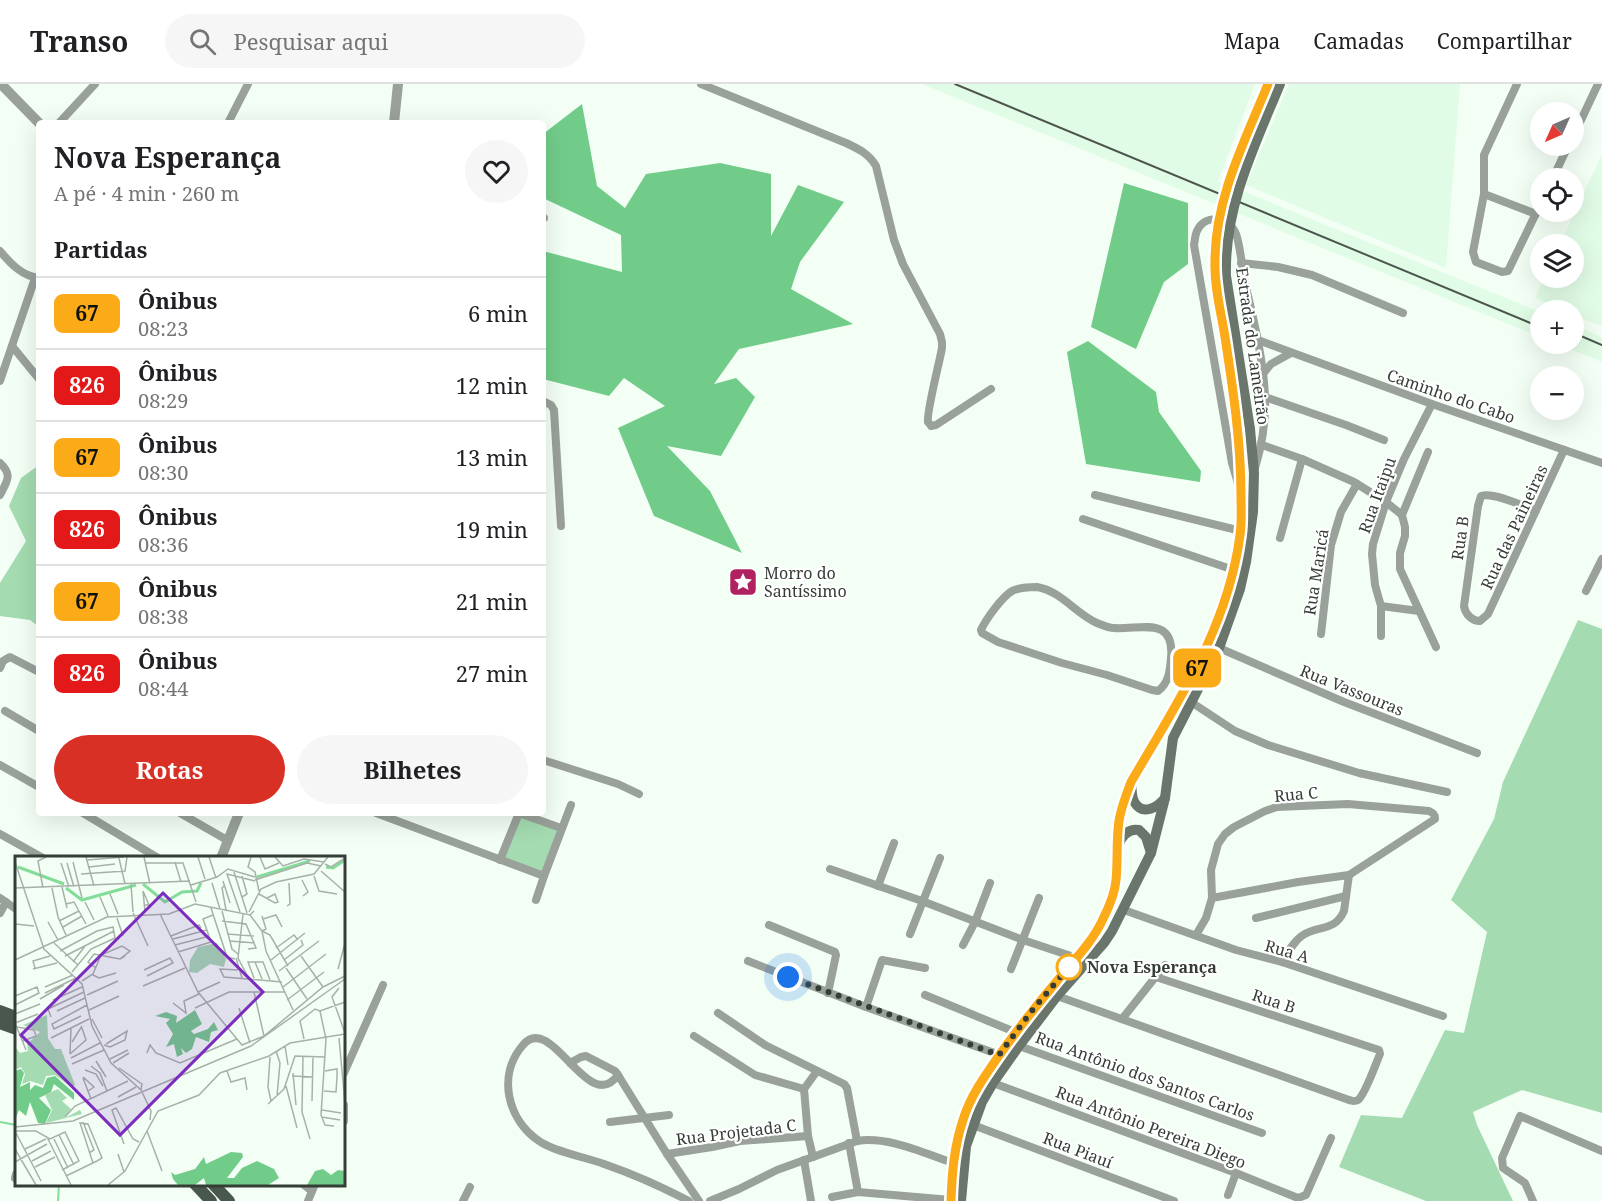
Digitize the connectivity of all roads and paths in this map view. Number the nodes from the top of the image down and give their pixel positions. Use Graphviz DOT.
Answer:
graph roads {
  1 [pos="2,84"];
  2 [pos="95,84"];
  3 [pos="248,84"];
  4 [pos="398,84"];
  5 [pos="701,84"];
  6 [pos="1268,84"];
  7 [pos="1280,84"];
  8 [pos="1517,84"];
  9 [pos="1598,84"];
  10 [pos="1584,114"];
  11 [pos="36,120"];
  12 [pos="63,120"];
  13 [pos="230,120"];
  14 [pos="394,120"];
  15 [pos="1484,194"];
  16 [pos="1530,212"];
  17 [pos="1532,222"];
  18 [pos="0,251"];
  19 [pos="1241,263"];
  20 [pos="36,278"];
  21 [pos="36,281"];
  22 [pos="1403,313"];
  23 [pos="1258,340"];
  24 [pos="12,346"];
  25 [pos="1291,353"];
  26 [pos="36,375"];
  27 [pos="1262,375"];
  28 [pos="0,381"];
  29 [pos="991,389"];
  30 [pos="1265,397"];
  31 [pos="546,402"];
  32 [pos="1432,404"];
  33 [pos="1384,440"];
  34 [pos="1262,445"];
  35 [pos="1564,450"];
  36 [pos="1428,452"];
  37 [pos="1302,459"];
  38 [pos="0,463"];
  39 [pos="1602,463"];
  40 [pos="1254,472"];
  41 [pos="1357,484"];
  42 [pos="1241,492"];
  43 [pos="0,495"];
  44 [pos="1095,495"];
  45 [pos="1386,502"];
  46 [pos="1536,511"];
  47 [pos="1402,515"];
  48 [pos="1083,519"];
  49 [pos="561,526"];
  50 [pos="1241,531"];
  51 [pos="1280,538"];
  52 [pos="1602,559"];
  53 [pos="1234,570"];
  54 [pos="1586,591"];
  55 [pos="1382,606"];
  56 [pos="1419,611"];
  57 [pos="1488,614"];
  58 [pos="1321,634"];
  59 [pos="1381,636"];
  60 [pos="1436,647"];
  61 [pos="1219,648"];
  62 [pos="0,667"];
  63 [pos="36,670"];
  64 [pos="1170,670"];
  65 [pos="1191,679"];
  66 [pos="1191,702"];
  67 [pos="5,711"];
  68 [pos="36,729"];
  69 [pos="1477,753"];
  70 [pos="546,761"];
  71 [pos="0,765"];
  72 [pos="1131,782"];
  73 [pos="36,786"];
  74 [pos="1447,792"];
  75 [pos="639,794"];
  76 [pos="1165,798"];
  77 [pos="571,805"];
  78 [pos="88,816"];
  79 [pos="185,816"];
  80 [pos="238,816"];
  81 [pos="384,816"];
  82 [pos="518,816"];
  83 [pos="527,816"];
  84 [pos="561,828"];
  85 [pos="0,834"];
  86 [pos="227,840"];
  87 [pos="894,843"];
  88 [pos="1118,845"];
  89 [pos="1151,853"];
  90 [pos="40,856"];
  91 [pos="155,856"];
  92 [pos="222,856"];
  93 [pos="940,858"];
  94 [pos="500,860"];
  95 [pos="830,869"];
  96 [pos="1348,874"];
  97 [pos="544,876"];
  98 [pos="990,883"];
  99 [pos="878,886"];
  100 [pos="1346,896"];
  101 [pos="1039,898"];
  102 [pos="1212,898"];
  103 [pos="3,900"];
  104 [pos="536,900"];
  105 [pos="922,902"];
  106 [pos="1124,910"];
  107 [pos="0,913"];
  108 [pos="1256,918"];
  109 [pos="975,922"];
  110 [pos="769,925"];
  111 [pos="910,934"];
  112 [pos="1196,935"];
  113 [pos="1023,940"];
  114 [pos="963,945"];
  115 [pos="1077,958"];
  116 [pos="748,961"];
  117 [pos="1282,962"];
  118 [pos="1165,965"];
  119 [pos="925,968"];
  120 [pos="1011,969"];
  121 [pos="1156,976"];
  122 [pos="383,985"];
  123 [pos="828,993"];
  124 [pos="925,995"];
  125 [pos="1057,996"];
  126 [pos="866,1007"];
  127 [pos="0,1011"];
  128 [pos="718,1013"];
  129 [pos="1443,1016"];
  130 [pos="15,1017"];
  131 [pos="1122,1019"];
  132 [pos="0,1023"];
  133 [pos="15,1029"];
  134 [pos="1015,1032"];
  135 [pos="694,1036"];
  136 [pos="1019,1046"];
  137 [pos="999,1055"];
  138 [pos="570,1063"];
  139 [pos="345,1071"];
  140 [pos="817,1071"];
  141 [pos="618,1075"];
  142 [pos="993,1083"];
  143 [pos="804,1089"];
  144 [pos="669,1115"];
  145 [pos="644,1117"];
  146 [pos="610,1122"];
  147 [pos="973,1125"];
  148 [pos="1262,1132"];
  149 [pos="808,1136"];
  150 [pos="1331,1138"];
  151 [pos="853,1142"];
  152 [pos="1602,1151"];
  153 [pos="667,1154"];
  154 [pos="813,1157"];
  155 [pos="804,1160"];
  156 [pos="953,1163"];
  157 [pos="1236,1173"];
  158 [pos="196,1186"];
  159 [pos="214,1186"];
  160 [pos="314,1188"];
  161 [pos="470,1188"];
  162 [pos="858,1192"];
  163 [pos="1228,1195"];
  164 [pos="832,1197"];
  165 [pos="210,1201"];
  166 [pos="229,1201"];
  167 [pos="308,1201"];
  168 [pos="463,1201"];
  169 [pos="688,1201"];
  170 [pos="699,1201"];
  171 [pos="710,1201"];
  172 [pos="811,1201"];
  173 [pos="954,1201"];
  174 [pos="1174,1201"];
  175 [pos="1533,1201"];
  1 -- 11 [label="street"];
  2 -- 12 [label="street"];
  3 -- 13 [label="street"];
  4 -- 14 [label="street"];
  5 -- 29 [label="street"];
  6 -- 42 [label="main road, Estrada do Lameirão, bridge"];
  7 -- 40 [label="main road, Estrada do Lameirão, bridge"];
  8 -- 15 [label="street"];
  9 -- 10 [label="street"];
  15 -- 16 [label="street"];
  15 -- 17 [label="street"];
  18 -- 20 [label="street"];
  19 -- 22 [label="street"];
  19 -- 23 [label="street, Estrada do Lameirão"];
  19 -- 42 [label="street, Estrada do Lameirão"];
  21 -- 24 [label="street"];
  23 -- 25 [label="street, Caminho do Cabo"];
  23 -- 27 [label="street, Estrada do Lameirão"];
  24 -- 26 [label="street"];
  24 -- 28 [label="street"];
  25 -- 27 [label="street"];
  25 -- 32 [label="street, Caminho do Cabo"];
  27 -- 30 [label="street, Estrada do Lameirão"];
  30 -- 33 [label="street"];
  30 -- 34 [label="street, Estrada do Lameirão"];
  31 -- 49 [label="street"];
  32 -- 35 [label="street, Caminho do Cabo"];
  32 -- 45 [label="street, Rua Itaipu"];
  34 -- 37 [label="street"];
  34 -- 40 [label="street, Estrada do Lameirão"];
  35 -- 39 [label="street, Caminho do Cabo"];
  35 -- 46 [label="street, Rua das Paineiras"];
  36 -- 47 [label="street"];
  37 -- 41 [label="street"];
  37 -- 51 [label="street"];
  38 -- 43 [label="street"];
  40 -- 61 [label="main road, Estrada do Lameirão"];
  41 -- 45 [label="street"];
  41 -- 58 [label="street, Rua Maricá"];
  42 -- 50 [label="main road, Estrada do Lameirão"];
  44 -- 50 [label="street"];
  45 -- 47 [label="street"];
  45 -- 55 [label="street, Rua Itaipu"];
  46 -- 57 [label="street, Rua das Paineiras"];
  46 -- 57 [label="street, Rua B"];
  47 -- 56 [label="street"];
  48 -- 53 [label="street"];
  50 -- 53 [label="main road, Estrada do Lameirão"];
  52 -- 54 [label="street"];
  53 -- 65 [label="main road, Estrada do Lameirão"];
  55 -- 56 [label="street"];
  55 -- 59 [label="street, Rua Itaipu"];
  56 -- 60 [label="street"];
  61 -- 66 [label="main road, Estrada do Lameirão"];
  61 -- 69 [label="street, Rua Vassouras"];
  62 -- 63 [label="street"];
  64 -- 64 [label="street"];
  64 -- 65 [label="street"];
  65 -- 72 [label="main road, Estrada do Lameirão"];
  66 -- 74 [label="street"];
  66 -- 76 [label="main road, Estrada do Lameirão"];
  67 -- 68 [label="street"];
  70 -- 75 [label="street"];
  71 -- 73 [label="street"];
  72 -- 76 [label="main road"];
  72 -- 88 [label="main road, Estrada do Lameirão"];
  76 -- 89 [label="main road, Estrada do Lameirão"];
  77 -- 84 [label="street"];
  78 -- 91 [label="street"];
  79 -- 86 [label="street"];
  80 -- 86 [label="street"];
  81 -- 94 [label="street"];
  82 -- 94 [label="street"];
  83 -- 84 [label="street"];
  84 -- 97 [label="street"];
  85 -- 90 [label="street"];
  86 -- 92 [label="street"];
  87 -- 99 [label="street"];
  88 -- 89 [label="main road"];
  88 -- 115 [label="main road, Estrada do Lameirão"];
  89 -- 106 [label="main road, Estrada do Lameirão"];
  93 -- 105 [label="street"];
  94 -- 97 [label="street"];
  95 -- 99 [label="street"];
  96 -- 100 [label="street"];
  96 -- 102 [label="street"];
  96 -- 102 [label="street, Rua C"];
  97 -- 104 [label="street"];
  98 -- 109 [label="street"];
  99 -- 105 [label="street"];
  100 -- 108 [label="street"];
  100 -- 117 [label="street"];
  101 -- 113 [label="street"];
  102 -- 112 [label="street"];
  103 -- 107 [label="street"];
  105 -- 109 [label="street"];
  105 -- 111 [label="street"];
  106 -- 112 [label="street, Rua A"];
  106 -- 125 [label="main road, Estrada do Lameirão"];
  109 -- 113 [label="street"];
  109 -- 114 [label="street"];
  110 -- 123 [label="street"];
  112 -- 117 [label="street, Rua A"];
  113 -- 115 [label="street"];
  113 -- 120 [label="street"];
  115 -- 134 [label="main road, Estrada do Lameirão"];
  116 -- 123 [label="street"];
  117 -- 129 [label="street, Rua A"];
  118 -- 121 [label="street"];
  119 -- 126 [label="street"];
  121 -- 131 [label="street"];
  121 -- 131 [label="street, Rua B"];
  122 -- 139 [label="street"];
  123 -- 126 [label="street"];
  124 -- 134 [label="street"];
  125 -- 131 [label="street"];
  125 -- 136 [label="main road, Estrada do Lameirão"];
  126 -- 137 [label="street"];
  127 -- 130 [label="main road"];
  128 -- 140 [label="street"];
  132 -- 133 [label="main road"];
  134 -- 137 [label="main road, Estrada do Lameirão"];
  135 -- 143 [label="street"];
  136 -- 142 [label="main road, Estrada do Lameirão"];
  136 -- 148 [label="street, Rua Antônio dos Santos Carlos"];
  137 -- 156 [label="main road, Estrada do Lameirão"];
  138 -- 141 [label="street"];
  138 -- 141 [label="street"];
  138 -- 169 [label="street"];
  140 -- 143 [label="street"];
  140 -- 151 [label="street"];
  141 -- 145 [label="street"];
  142 -- 147 [label="main road, Estrada do Lameirão"];
  142 -- 157 [label="street, Rua Antônio Pereira Diego"];
  143 -- 149 [label="street"];
  144 -- 145 [label="street"];
  145 -- 146 [label="street"];
  145 -- 153 [label="street"];
  147 -- 173 [label="main road, Estrada do Lameirão"];
  147 -- 174 [label="street, Rua Piauí"];
  149 -- 153 [label="street, Rua Projetada C"];
  149 -- 154 [label="street"];
  150 -- 157 [label="street, Rua Antônio Pereira Diego"];
  151 -- 154 [label="street"];
  151 -- 156 [label="street"];
  151 -- 162 [label="street"];
  152 -- 175 [label="street"];
  153 -- 170 [label="street"];
  154 -- 155 [label="street"];
  155 -- 171 [label="street"];
  155 -- 172 [label="street"];
  156 -- 173 [label="main road, Estrada do Lameirão"];
  157 -- 163 [label="street"];
  158 -- 165 [label="main road"];
  159 -- 166 [label="main road"];
  160 -- 167 [label="street"];
  161 -- 168 [label="street"];
  162 -- 164 [label="street"];
  162 -- 173 [label="street"];
}
